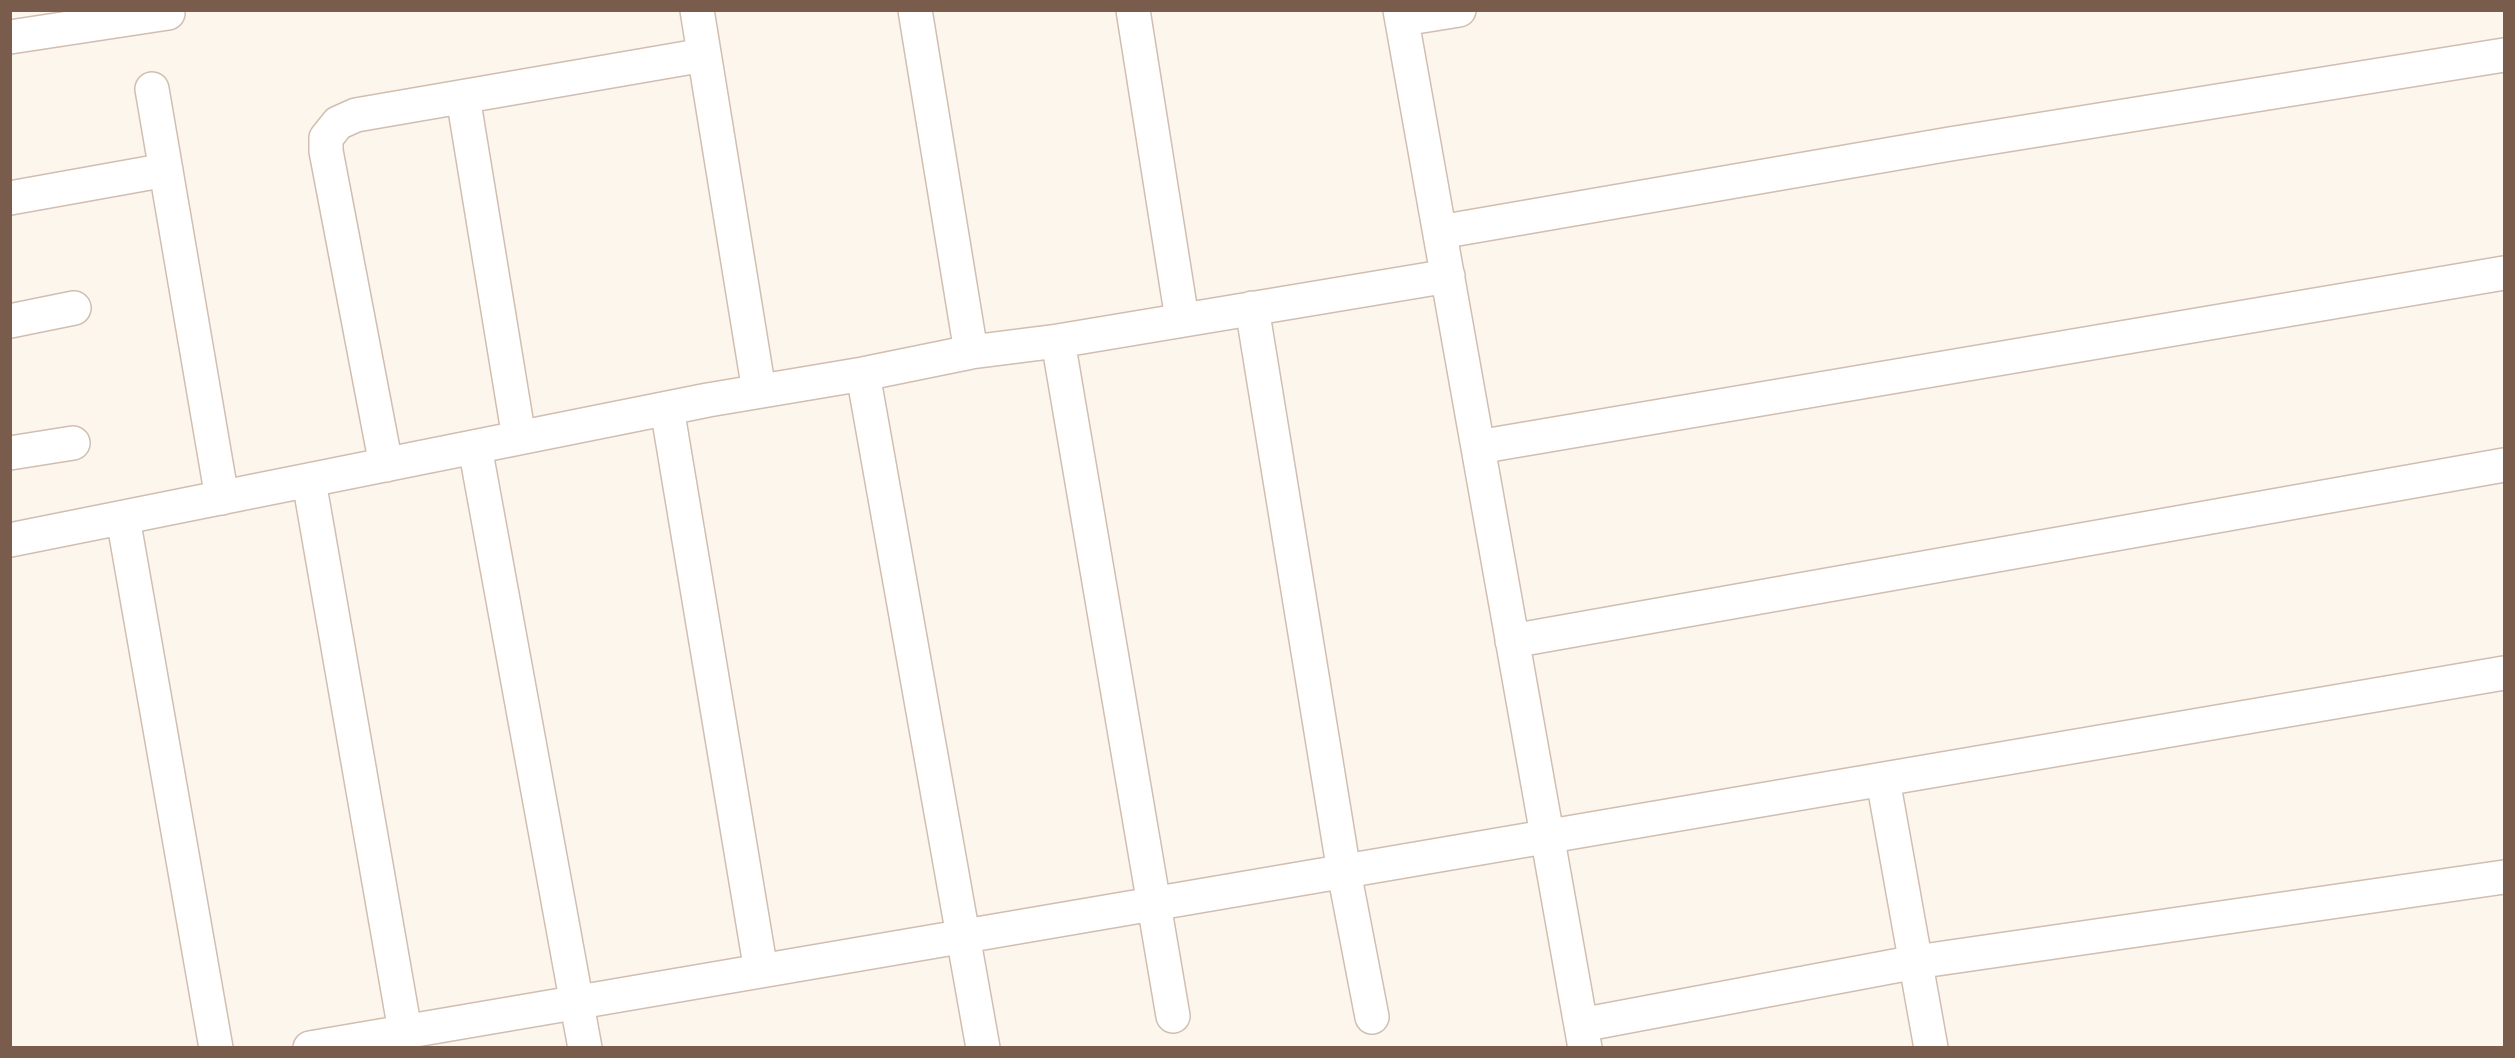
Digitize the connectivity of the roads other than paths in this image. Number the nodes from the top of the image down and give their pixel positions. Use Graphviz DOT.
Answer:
graph roads {
  1 [pos="696,10"];
  2 [pos="915,10"];
  3 [pos="1133,10"];
  4 [pos="1459,10"];
  5 [pos="173,11"];
  6 [pos="1402,15"];
  7 [pos="26,27"];
  8 [pos="2505,54"];
  9 [pos="704,55"];
  10 [pos="152,89"];
  11 [pos="463,97"];
  12 [pos="166,170"];
  13 [pos="10,198"];
  14 [pos="1440,232"];
  15 [pos="2505,273"];
  16 [pos="1448,276"];
  17 [pos="74,308"];
  18 [pos="1252,308"];
  19 [pos="1182,319"];
  20 [pos="10,321"];
  21 [pos="1058,340"];
  22 [pos="971,352"];
  23 [pos="862,374"];
  24 [pos="759,391"];
  25 [pos="667,408"];
  26 [pos="519,438"];
  27 [pos="73,443"];
  28 [pos="475,447"];
  29 [pos="1478,447"];
  30 [pos="10,453"];
  31 [pos="386,465"];
  32 [pos="2505,465"];
  33 [pos="309,481"];
  34 [pos="222,498"];
  35 [pos="123,518"];
  36 [pos="10,540"];
  37 [pos="1512,641"];
  38 [pos="2505,673"];
  39 [pos="1883,780"];
  40 [pos="1548,837"];
  41 [pos="1344,872"];
  42 [pos="2505,877"];
  43 [pos="1154,904"];
  44 [pos="964,936"];
  45 [pos="1916,962"];
  46 [pos="761,971"];
  47 [pos="576,1002"];
  48 [pos="1173,1016"];
  49 [pos="1372,1017"];
  50 [pos="405,1031"];
  51 [pos="1583,1036"];
  52 [pos="216,1047"];
  53 [pos="310,1047"];
  54 [pos="585,1047"];
  55 [pos="983,1047"];
  56 [pos="1931,1047"];
  1 -- 9 [label="street"];
  2 -- 22 [label="street"];
  3 -- 19 [label="street"];
  4 -- 6 [label="street"];
  5 -- 7 [label="street"];
  6 -- 14 [label="street"];
  8 -- 14 [label="street"];
  9 -- 11 [label="street"];
  9 -- 24 [label="street"];
  10 -- 12 [label="street"];
  11 -- 26 [label="street"];
  11 -- 31 [label="street"];
  12 -- 13 [label="street"];
  12 -- 34 [label="street"];
  14 -- 16 [label="street"];
  15 -- 29 [label="street"];
  16 -- 18 [label="street"];
  16 -- 29 [label="street"];
  17 -- 20 [label="street"];
  18 -- 19 [label="street"];
  18 -- 41 [label="street"];
  19 -- 21 [label="street"];
  21 -- 22 [label="street"];
  21 -- 43 [label="street"];
  22 -- 23 [label="street"];
  23 -- 24 [label="street"];
  23 -- 44 [label="street"];
  24 -- 25 [label="street"];
  25 -- 26 [label="street"];
  25 -- 46 [label="street"];
  26 -- 28 [label="street"];
  27 -- 30 [label="street"];
  28 -- 31 [label="street"];
  28 -- 47 [label="street"];
  29 -- 37 [label="street"];
  31 -- 33 [label="street"];
  32 -- 37 [label="street"];
  33 -- 34 [label="street"];
  33 -- 50 [label="street"];
  34 -- 35 [label="street"];
  35 -- 36 [label="street"];
  35 -- 52 [label="street"];
  37 -- 40 [label="street"];
  38 -- 39 [label="street"];
  39 -- 40 [label="street"];
  39 -- 45 [label="street"];
  40 -- 41 [label="street"];
  40 -- 51 [label="street"];
  41 -- 43 [label="street"];
  41 -- 49 [label="street"];
  42 -- 45 [label="street"];
  43 -- 44 [label="street"];
  43 -- 48 [label="street"];
  44 -- 46 [label="street"];
  44 -- 55 [label="street"];
  45 -- 51 [label="street"];
  45 -- 56 [label="street"];
  46 -- 47 [label="street"];
  47 -- 50 [label="street"];
  47 -- 54 [label="street"];
  50 -- 53 [label="street"];
}
